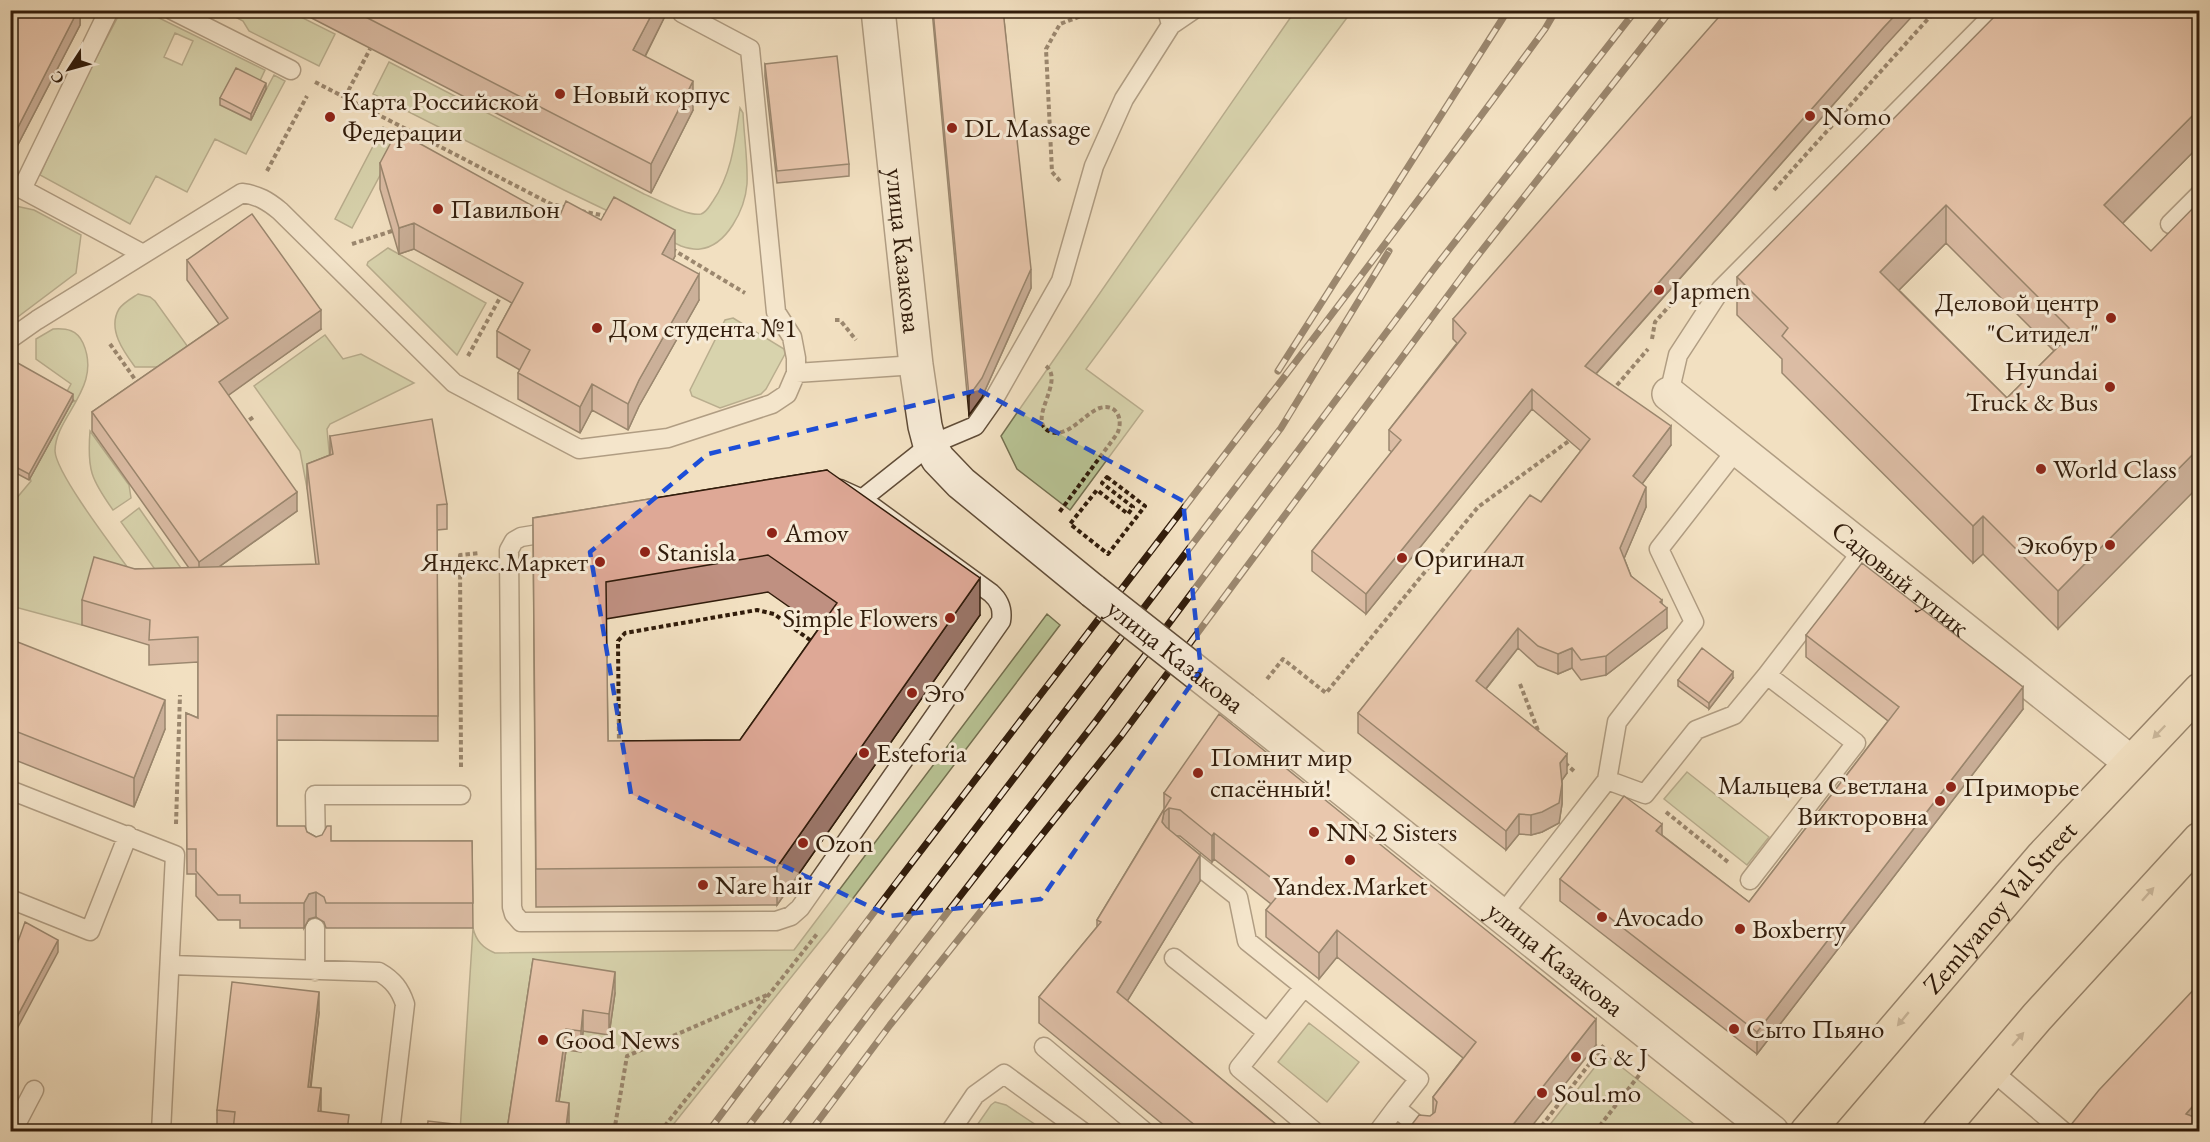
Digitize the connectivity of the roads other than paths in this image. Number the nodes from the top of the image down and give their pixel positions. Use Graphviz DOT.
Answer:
graph roads {
  1 [pos="109,10"];
  2 [pos="172,10"];
  3 [pos="878,10"];
  4 [pos="1193,10"];
  5 [pos="1998,10"];
  6 [pos="682,13"];
  7 [pos="1169,18"];
  8 [pos="291,70"];
  9 [pos="2199,194"];
  10 [pos="2170,224"];
  11 [pos="143,254"];
  12 [pos="10,339"];
  13 [pos="916,365"];
  14 [pos="796,373"];
  15 [pos="1669,394"];
  16 [pos="930,445"];
  17 [pos="1737,449"];
  18 [pos="862,499"];
  19 [pos="1863,550"];
  20 [pos="1767,675"];
  21 [pos="2199,690"];
  22 [pos="2130,762"];
  23 [pos="1608,780"];
  24 [pos="10,790"];
  25 [pos="461,795"];
  26 [pos="128,835"];
  27 [pos="2199,838"];
  28 [pos="1173,845"];
  29 [pos="316,851"];
  30 [pos="1750,880"];
  31 [pos="10,899"];
  32 [pos="1501,916"];
  33 [pos="315,928"];
  34 [pos="1174,958"];
  35 [pos="171,965"];
  36 [pos="315,971"];
  37 [pos="1304,987"];
  38 [pos="1267,1032"];
  39 [pos="1044,1047"];
  40 [pos="1991,1070"];
  41 [pos="34,1090"];
  42 [pos="1396,1108"];
  43 [pos="12,1131"];
  44 [pos="161,1131"];
  45 [pos="390,1131"];
  46 [pos="950,1131"];
  47 [pos="1083,1131"];
  48 [pos="1144,1131"];
  49 [pos="1315,1131"];
  50 [pos="1378,1131"];
  51 [pos="1426,1131"];
  52 [pos="1772,1131"];
  53 [pos="1807,1131"];
  54 [pos="1939,1131"];
  55 [pos="2064,1131"];
  1 -- 11 [label="lane"];
  2 -- 8 [label="lane"];
  3 -- 13 [label="street, улица Казакова"];
  4 -- 7 [label="lane"];
  5 -- 15 [label="lane"];
  6 -- 14 [label="lane"];
  7 -- 16 [label="lane"];
  9 -- 10 [label="lane"];
  11 -- 12 [label="lane"];
  11 -- 14 [label="lane"];
  13 -- 14 [label="lane"];
  13 -- 16 [label="street, улица Казакова"];
  15 -- 17 [label="street, Садовый тупик"];
  16 -- 18 [label="lane"];
  16 -- 32 [label="street, улица Казакова, bridge"];
  17 -- 19 [label="street, Садовый тупик"];
  17 -- 23 [label="lane"];
  18 -- 18 [label="lane"];
  19 -- 20 [label="lane"];
  19 -- 22 [label="street, Садовый тупик"];
  20 -- 23 [label="lane"];
  20 -- 30 [label="lane"];
  21 -- 22 [label="main road, Zemlyanoy Val Street, one-way"];
  22 -- 53 [label="main road, Zemlyanoy Val Street, one-way"];
  23 -- 32 [label="lane"];
  24 -- 26 [label="lane"];
  25 -- 29 [label="lane"];
  26 -- 31 [label="lane"];
  26 -- 35 [label="lane"];
  40 -- 27 [label="main road, one-way"];
  28 -- 37 [label="lane"];
  32 -- 52 [label="street, улица Казакова"];
  33 -- 36 [label="lane"];
  34 -- 38 [label="lane"];
  35 -- 36 [label="lane"];
  35 -- 44 [label="lane"];
  36 -- 45 [label="lane"];
  37 -- 38 [label="lane"];
  37 -- 42 [label="lane"];
  38 -- 49 [label="lane"];
  39 -- 48 [label="lane"];
  40 -- 54 [label="main road"];
  40 -- 55 [label="lane"];
  41 -- 43 [label="lane"];
  42 -- 50 [label="lane"];
  42 -- 51 [label="lane"];
  46 -- 47 [label="lane"];
}
